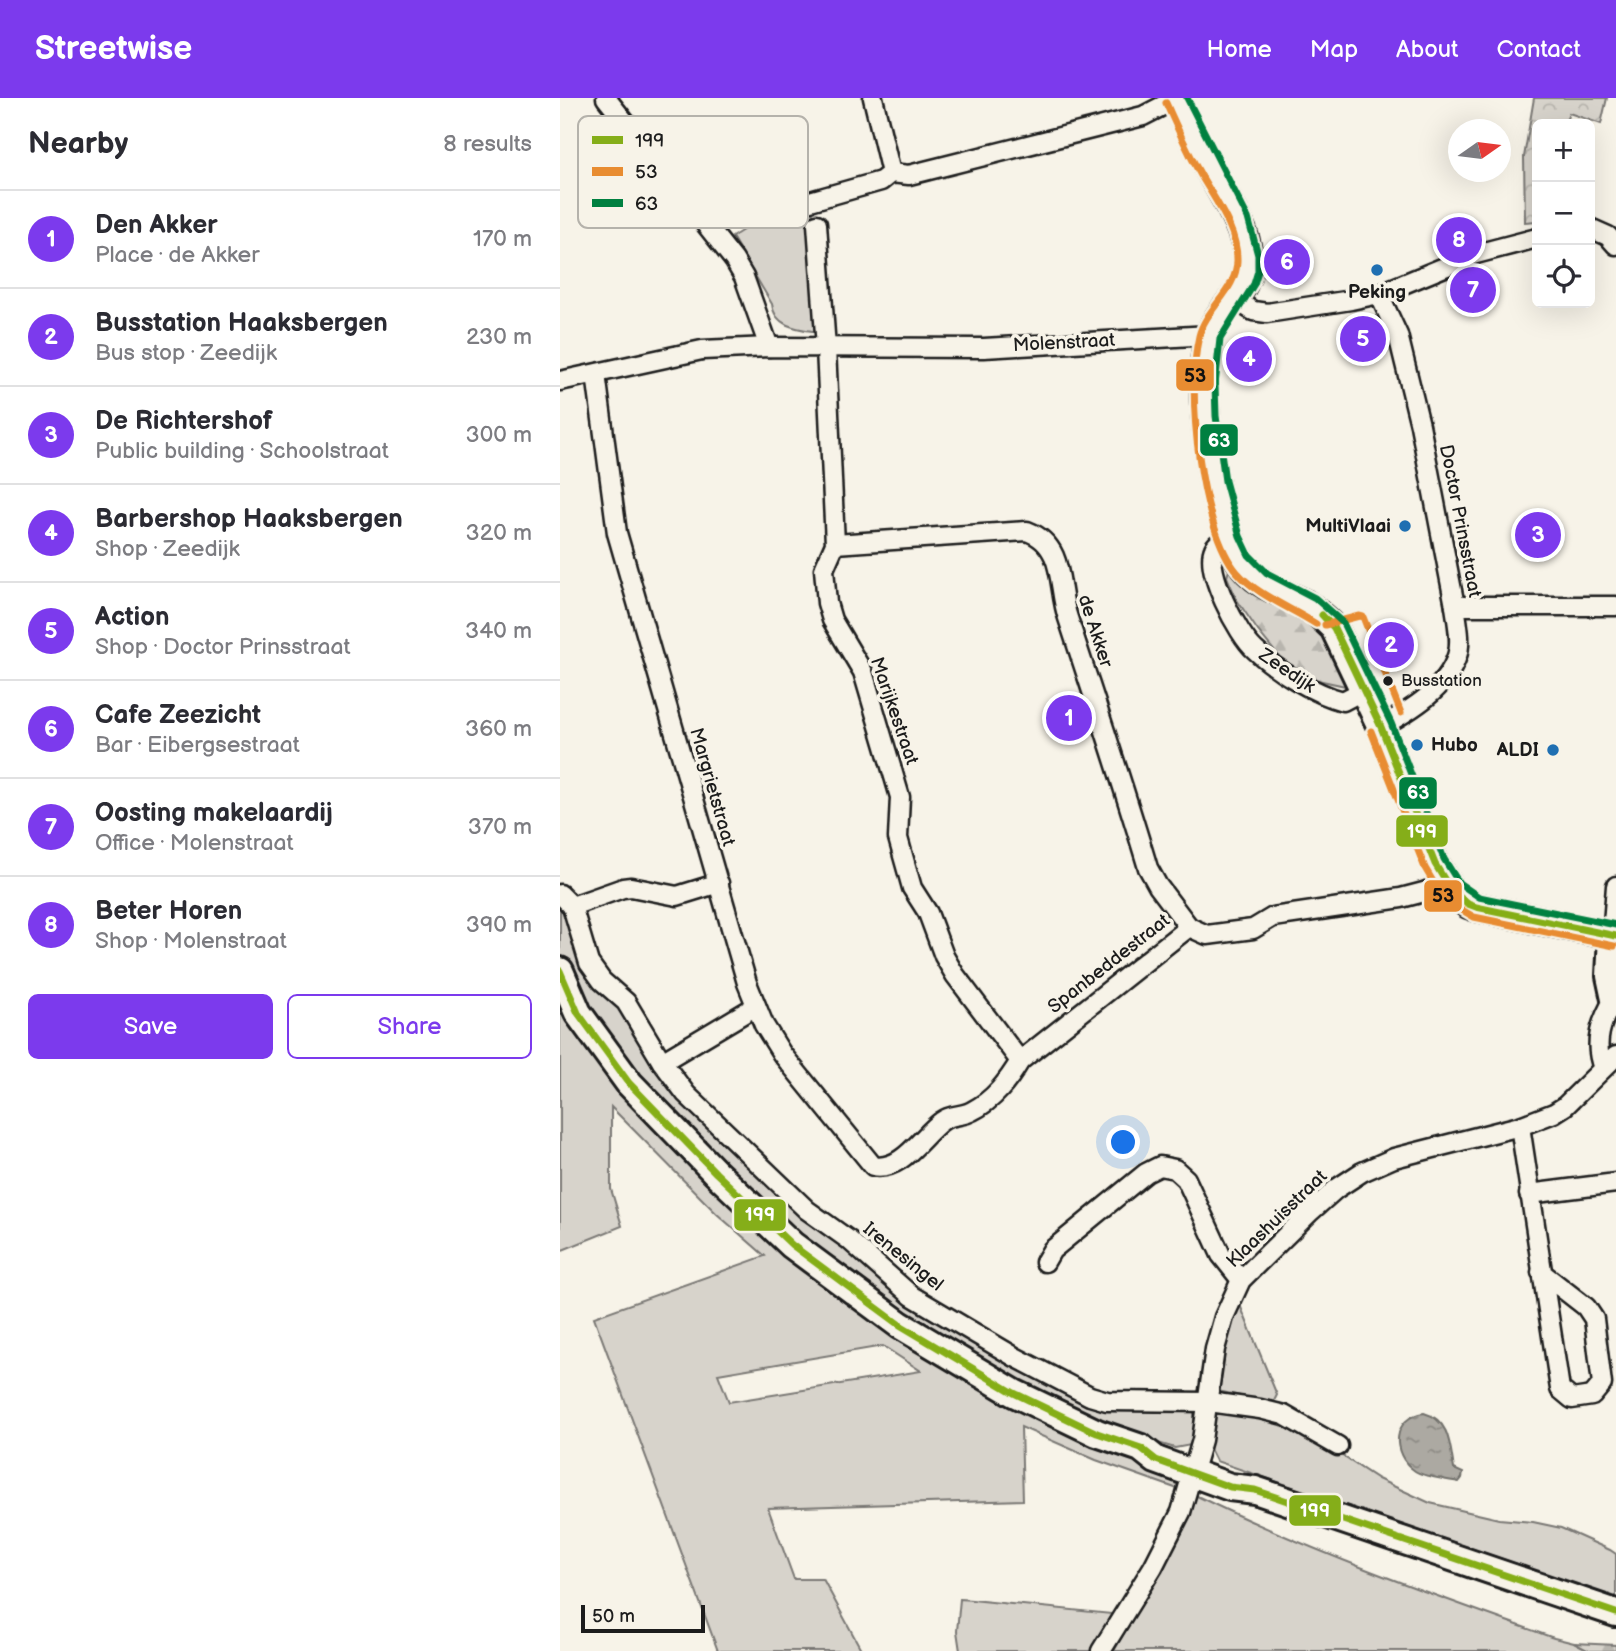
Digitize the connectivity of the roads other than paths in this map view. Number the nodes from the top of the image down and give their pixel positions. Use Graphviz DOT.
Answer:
graph roads {
  1 [pos="606,98"];
  2 [pos="873,98"];
  3 [pos="1175,99"];
  4 [pos="620,116"];
  5 [pos="891,173"];
  6 [pos="808,202"];
  7 [pos="817,224"];
  8 [pos="709,228"];
  9 [pos="1595,231"];
  10 [pos="1532,239"];
  11 [pos="1616,244"];
  12 [pos="1379,294"];
  13 [pos="1234,299"];
  14 [pos="1210,335"];
  15 [pos="769,347"];
  16 [pos="826,348"];
  17 [pos="596,374"];
  18 [pos="560,381"];
  19 [pos="1230,535"];
  20 [pos="835,544"];
  21 [pos="1455,606"];
  22 [pos="1616,606"];
  23 [pos="1364,690"];
  24 [pos="1381,727"];
  25 [pos="719,883"];
  26 [pos="1446,883"];
  27 [pos="1616,886"];
  28 [pos="566,900"];
  29 [pos="1189,927"];
  30 [pos="1614,936"];
  31 [pos="560,971"];
  32 [pos="1614,989"];
  33 [pos="569,1006"];
  34 [pos="756,1006"];
  35 [pos="1020,1061"];
  36 [pos="662,1062"];
  37 [pos="1610,1062"];
  38 [pos="1520,1126"];
  39 [pos="882,1168"];
  40 [pos="1616,1182"];
  41 [pos="1529,1194"];
  42 [pos="1045,1262"];
  43 [pos="1541,1272"];
  44 [pos="1241,1280"];
  45 [pos="1209,1402"];
  46 [pos="1338,1446"];
  47 [pos="1194,1467"];
  48 [pos="1616,1613"];
  49 [pos="1101,1651"];
  1 -- 4 [label="street"];
  2 -- 5 [label="street"];
  3 -- 5 [label="street"];
  3 -- 13 [label="main road"];
  5 -- 6 [label="street"];
  7 -- 16 [label="street, Marijkestraat"];
  8 -- 15 [label="street"];
  9 -- 11 [label="street"];
  10 -- 12 [label="street"];
  12 -- 13 [label="street"];
  12 -- 21 [label="street, Doctor Prinsstraat"];
  13 -- 14 [label="main road"];
  14 -- 16 [label="street, Molenstraat"];
  14 -- 19 [label="main road"];
  15 -- 16 [label="street, Molenstraat"];
  15 -- 17 [label="street, Molenstraat"];
  16 -- 20 [label="street, Marijkestraat"];
  17 -- 18 [label="street, Molenstraat"];
  17 -- 25 [label="street, Margrietstraat"];
  19 -- 23 [label="main road"];
  19 -- 23 [label="street, Zeedijk"];
  20 -- 29 [label="street, de Akker"];
  20 -- 35 [label="street, Marijkestraat"];
  21 -- 22 [label="street"];
  21 -- 24 [label="street, Doctor Prinsstraat"];
  23 -- 24 [label="main road"];
  24 -- 26 [label="main road"];
  25 -- 28 [label="street, Irenesingel"];
  25 -- 34 [label="street, Margrietstraat"];
  26 -- 29 [label="street, Spanbeddestraat"];
  26 -- 30 [label="main road"];
  27 -- 30 [label="street"];
  28 -- 36 [label="street, Irenesingel"];
  29 -- 35 [label="street, Spanbeddestraat"];
  30 -- 32 [label="main road"];
  31 -- 33 [label="main road"];
  32 -- 37 [label="street"];
  33 -- 47 [label="main road"];
  34 -- 36 [label="street"];
  34 -- 39 [label="street, Margrietstraat"];
  35 -- 39 [label="street, Spanbeddestraat"];
  36 -- 45 [label="street, Irenesingel"];
  37 -- 38 [label="street, Klaashuisstraat"];
  38 -- 41 [label="street"];
  38 -- 44 [label="street, Klaashuisstraat"];
  40 -- 41 [label="street"];
  41 -- 43 [label="street"];
  42 -- 44 [label="street"];
  43 -- 43 [label="street"];
  44 -- 45 [label="street, Klaashuisstraat"];
  45 -- 46 [label="street, Irenesingel"];
  45 -- 47 [label="street, Klaashuisstraat"];
  47 -- 48 [label="main road"];
  47 -- 49 [label="street, Klaashuisstraat"];
}
